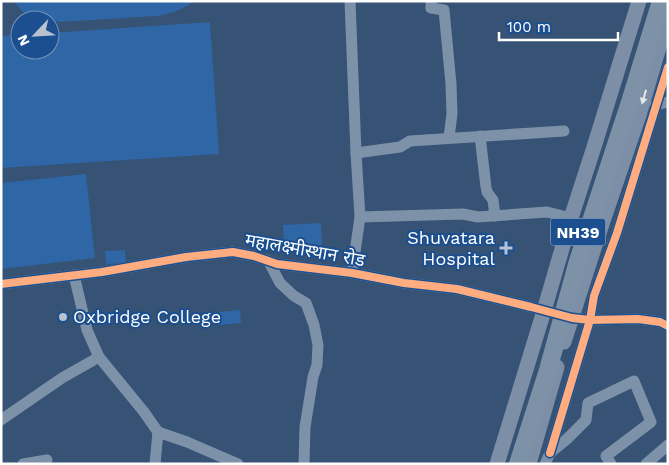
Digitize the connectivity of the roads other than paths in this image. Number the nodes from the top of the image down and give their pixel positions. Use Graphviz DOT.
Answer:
graph roads {
  1 [pos="350,1"];
  2 [pos="431,1"];
  3 [pos="639,1"];
  4 [pos="651,1"];
  5 [pos="661,1"];
  6 [pos="668,17"];
  7 [pos="668,67"];
  8 [pos="668,102"];
  9 [pos="656,105"];
  10 [pos="564,131"];
  11 [pos="480,136"];
  12 [pos="449,137"];
  13 [pos="356,153"];
  14 [pos="495,216"];
  15 [pos="360,217"];
  16 [pos="571,218"];
  17 [pos="263,258"];
  18 [pos="352,273"];
  19 [pos="74,276"];
  20 [pos="1,284"];
  21 [pos="558,314"];
  22 [pos="590,320"];
  23 [pos="668,326"];
  24 [pos="99,357"];
  25 [pos="1,420"];
  26 [pos="158,432"];
  27 [pos="668,445"];
  28 [pos="550,453"];
  29 [pos="47,460"];
  30 [pos="23,464"];
  31 [pos="155,464"];
  32 [pos="238,464"];
  33 [pos="304,464"];
  34 [pos="497,464"];
  35 [pos="508,464"];
  36 [pos="518,464"];
  37 [pos="529,464"];
  38 [pos="546,464"];
  39 [pos="611,464"];
  40 [pos="646,464"];
  1 -- 13 [label="street"];
  2 -- 12 [label="street"];
  3 -- 16 [label="main road"];
  4 -- 21 [label="highway, NH39"];
  5 -- 21 [label="highway, NH39"];
  6 -- 21 [label="main road, one-way"];
  7 -- 9 [label="street"];
  8 -- 9 [label="street"];
  9 -- 22 [label="street"];
  10 -- 11 [label="street"];
  11 -- 12 [label="street"];
  11 -- 14 [label="street"];
  12 -- 13 [label="street"];
  13 -- 15 [label="street"];
  14 -- 15 [label="street"];
  14 -- 16 [label="street"];
  15 -- 18 [label="street"];
  16 -- 21 [label="main road"];
  17 -- 18 [label="street, महालक्ष्मीस्थान रोड"];
  17 -- 19 [label="street, महालक्ष्मीस्थान रोड"];
  17 -- 33 [label="street"];
  18 -- 21 [label="street, महालक्ष्मीस्थान रोड"];
  19 -- 20 [label="street, महालक्ष्मीस्थान रोड"];
  19 -- 24 [label="street"];
  21 -- 22 [label="street, महालक्ष्मीस्थान रोड"];
  21 -- 34 [label="main road"];
  21 -- 35 [label="highway, NH39"];
  21 -- 36 [label="highway, NH39"];
  21 -- 37 [label="main road"];
  22 -- 23 [label="street, महालक्ष्मीस्थान रोड"];
  22 -- 28 [label="street"];
  24 -- 25 [label="street"];
  24 -- 26 [label="street"];
  26 -- 31 [label="street"];
  26 -- 32 [label="street"];
  27 -- 40 [label="street"];
  28 -- 38 [label="street"];
  28 -- 39 [label="street"];
  29 -- 30 [label="street"];
}
